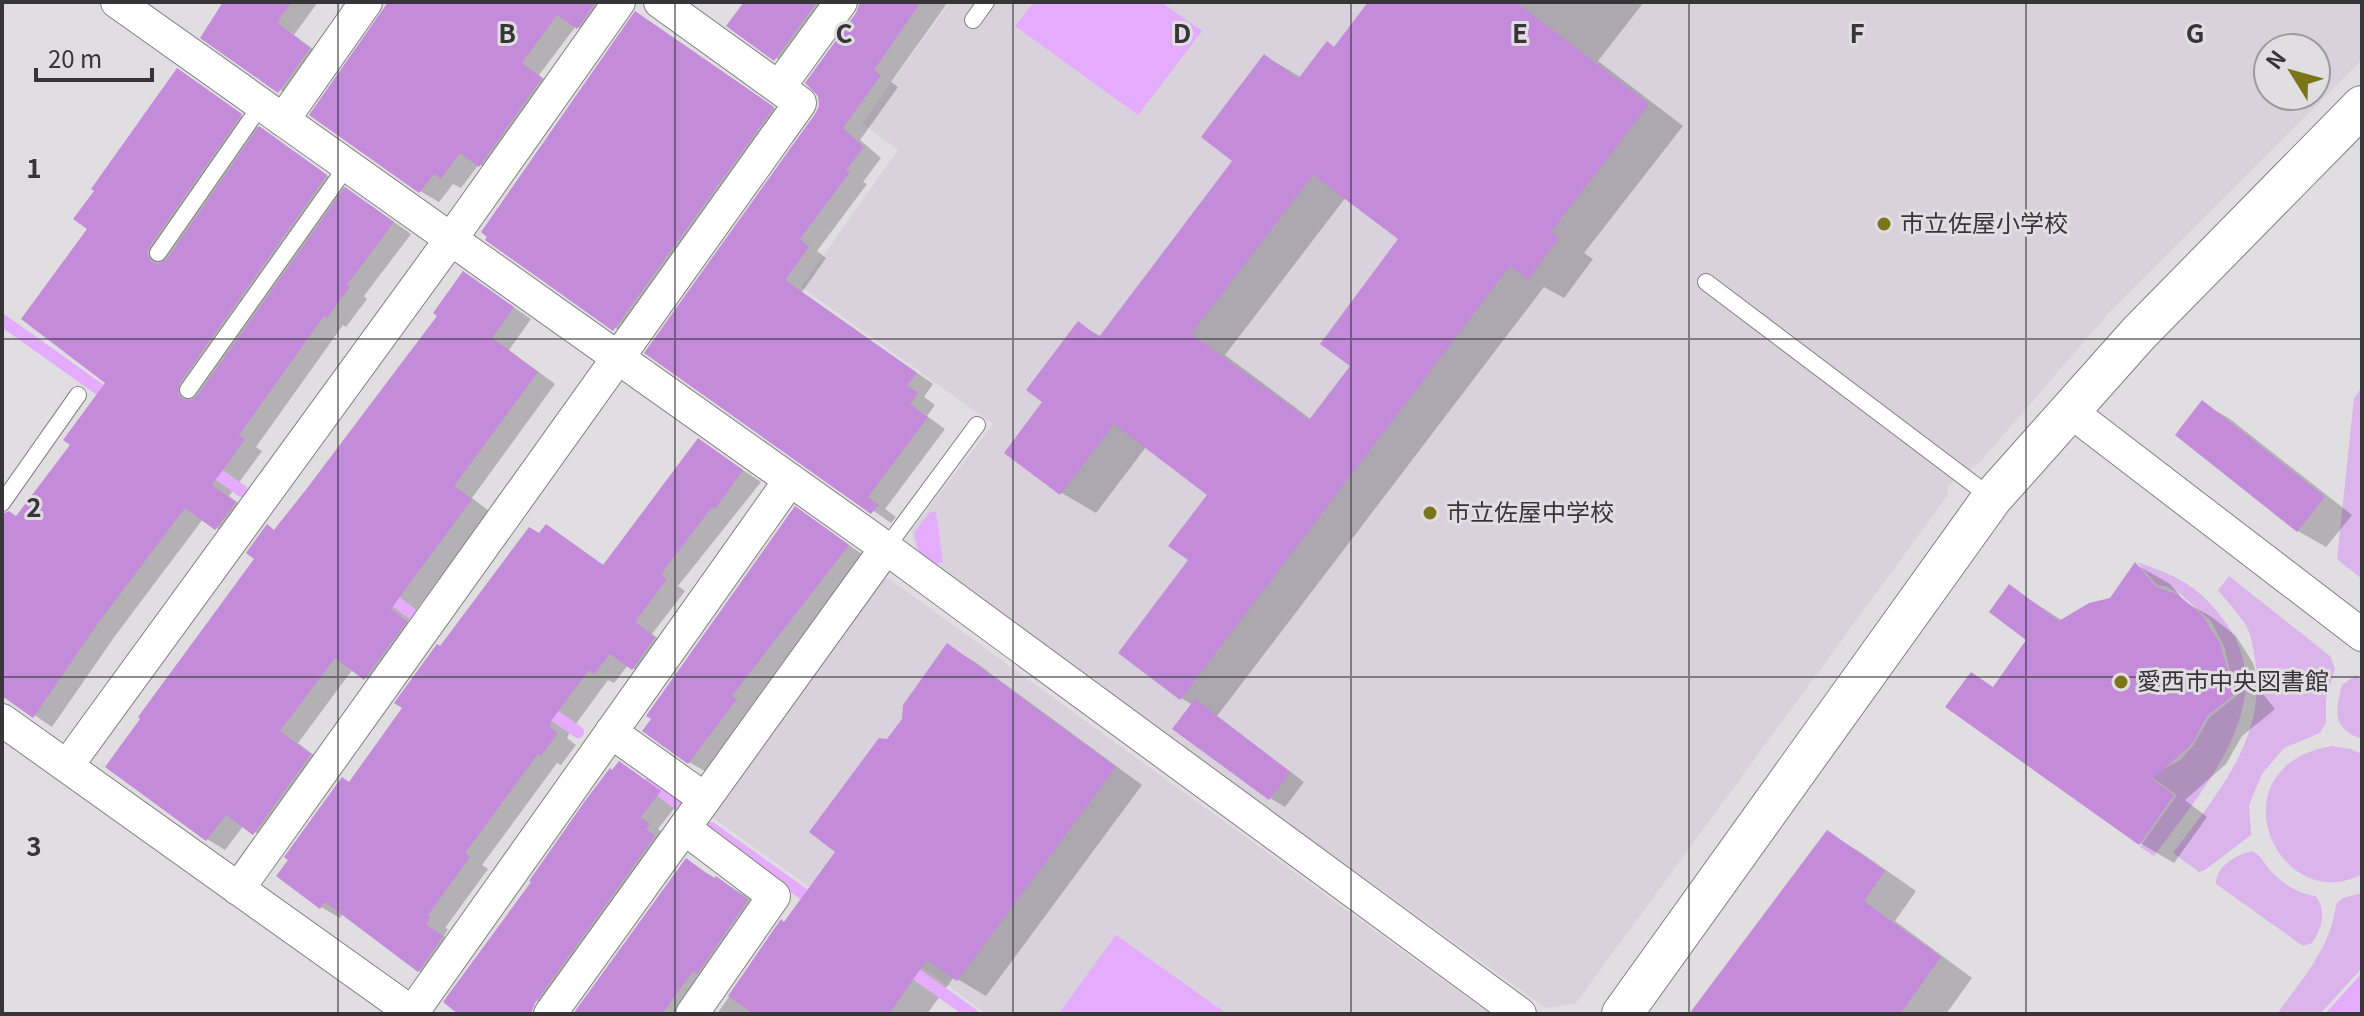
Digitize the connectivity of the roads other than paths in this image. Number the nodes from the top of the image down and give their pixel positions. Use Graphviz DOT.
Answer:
graph roads {
  1 [pos="117,2"];
  2 [pos="366,2"];
  3 [pos="619,2"];
  4 [pos="660,2"];
  5 [pos="841,2"];
  6 [pos="986,2"];
  7 [pos="973,20"];
  8 [pos="779,87"];
  9 [pos="2362,106"];
  10 [pos="272,112"];
  11 [pos="347,166"];
  12 [pos="451,239"];
  13 [pos="158,253"];
  14 [pos="1706,282"];
  15 [pos="617,357"];
  16 [pos="188,390"];
  17 [pos="78,395"];
  18 [pos="2070,411"];
  19 [pos="977,425"];
  20 [pos="790,480"];
  21 [pos="1992,498"];
  22 [pos="2,503"];
  23 [pos="886,548"];
  24 [pos="2362,635"];
  25 [pos="2,720"];
  26 [pos="611,732"];
  27 [pos="67,766"];
  28 [pos="705,799"];
  29 [pos="684,828"];
  30 [pos="238,889"];
  31 [pos="413,1013"];
  32 [pos="550,1014"];
  33 [pos="692,1014"];
  34 [pos="1520,1014"];
  35 [pos="1622,1014"];
  1 -- 10 [label="street"];
  2 -- 10 [label="street"];
  3 -- 12 [label="street"];
  4 -- 8 [label="street"];
  5 -- 8 [label="street"];
  6 -- 7 [label="lane"];
  8 -- 15 [label="street"];
  9 -- 18 [label="street"];
  10 -- 11 [label="street"];
  10 -- 13 [label="lane"];
  11 -- 12 [label="street"];
  11 -- 16 [label="lane"];
  12 -- 15 [label="street"];
  12 -- 27 [label="street"];
  14 -- 21 [label="lane"];
  15 -- 20 [label="street"];
  15 -- 30 [label="street"];
  17 -- 22 [label="lane"];
  18 -- 21 [label="street"];
  18 -- 24 [label="street"];
  19 -- 23 [label="lane"];
  20 -- 23 [label="street"];
  20 -- 26 [label="street"];
  21 -- 35 [label="street"];
  23 -- 28 [label="street"];
  23 -- 34 [label="street"];
  25 -- 27 [label="street"];
  26 -- 28 [label="street"];
  26 -- 31 [label="street"];
  27 -- 30 [label="street"];
  28 -- 29 [label="street"];
  29 -- 32 [label="street"];
  29 -- 33 [label="street"];
  30 -- 31 [label="street"];
}
